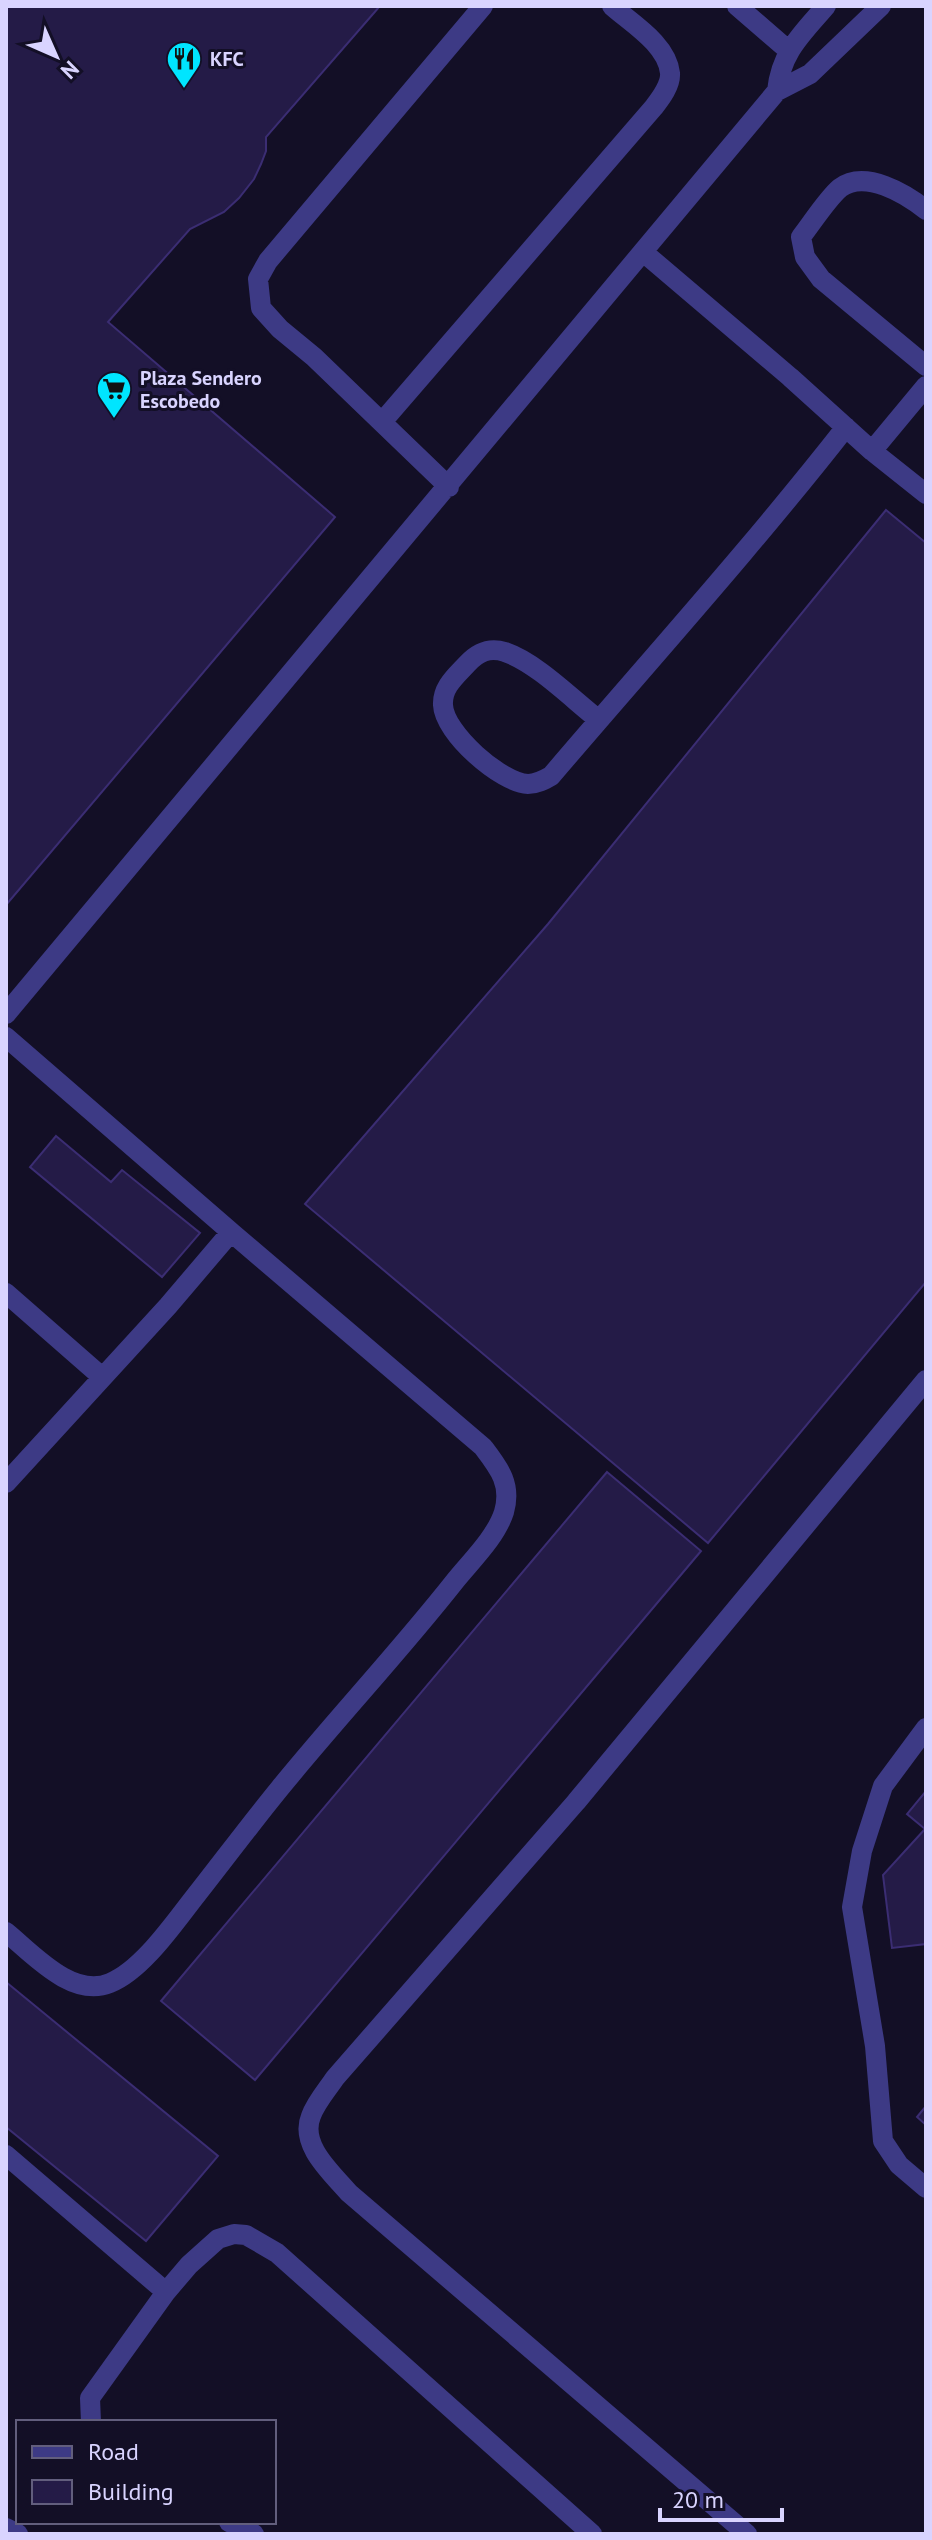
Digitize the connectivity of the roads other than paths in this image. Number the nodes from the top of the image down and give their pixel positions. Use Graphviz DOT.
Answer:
graph roads {
  1 [pos="483,6"];
  2 [pos="612,6"];
  3 [pos="737,6"];
  4 [pos="826,6"];
  5 [pos="881,6"];
  6 [pos="788,50"];
  7 [pos="777,91"];
  8 [pos="926,210"];
  9 [pos="643,252"];
  10 [pos="926,366"];
  11 [pos="926,386"];
  12 [pos="382,422"];
  13 [pos="846,427"];
  14 [pos="872,451"];
  15 [pos="449,487"];
  16 [pos="926,494"];
  17 [pos="599,720"];
  18 [pos="6,1014"];
  19 [pos="6,1037"];
  20 [pos="231,1232"];
  21 [pos="6,1293"];
  22 [pos="102,1377"];
  23 [pos="926,1380"];
  24 [pos="6,1483"];
  25 [pos="926,1728"];
  26 [pos="6,1932"];
  27 [pos="6,2155"];
  28 [pos="926,2188"];
  29 [pos="166,2292"];
  30 [pos="91,2420"];
  31 [pos="233,2524"];
  32 [pos="6,2528"];
  33 [pos="18,2534"];
  34 [pos="254,2534"];
  35 [pos="592,2534"];
  36 [pos="747,2534"];
  1 -- 12 [label="street"];
  2 -- 12 [label="street"];
  3 -- 6 [label="street"];
  4 -- 6 [label="street"];
  5 -- 7 [label="street"];
  6 -- 7 [label="street"];
  7 -- 9 [label="street"];
  8 -- 10 [label="street"];
  9 -- 13 [label="street"];
  9 -- 15 [label="street"];
  11 -- 14 [label="street"];
  12 -- 15 [label="street"];
  13 -- 14 [label="street"];
  13 -- 17 [label="street"];
  14 -- 16 [label="street"];
  15 -- 18 [label="street"];
  17 -- 17 [label="street"];
  19 -- 20 [label="street"];
  20 -- 22 [label="street"];
  20 -- 26 [label="street"];
  21 -- 22 [label="street"];
  22 -- 24 [label="street"];
  23 -- 36 [label="street"];
  25 -- 28 [label="street"];
  27 -- 29 [label="street"];
  29 -- 30 [label="street"];
  29 -- 35 [label="street"];
  31 -- 34 [label="street"];
  32 -- 33 [label="street"];
}
